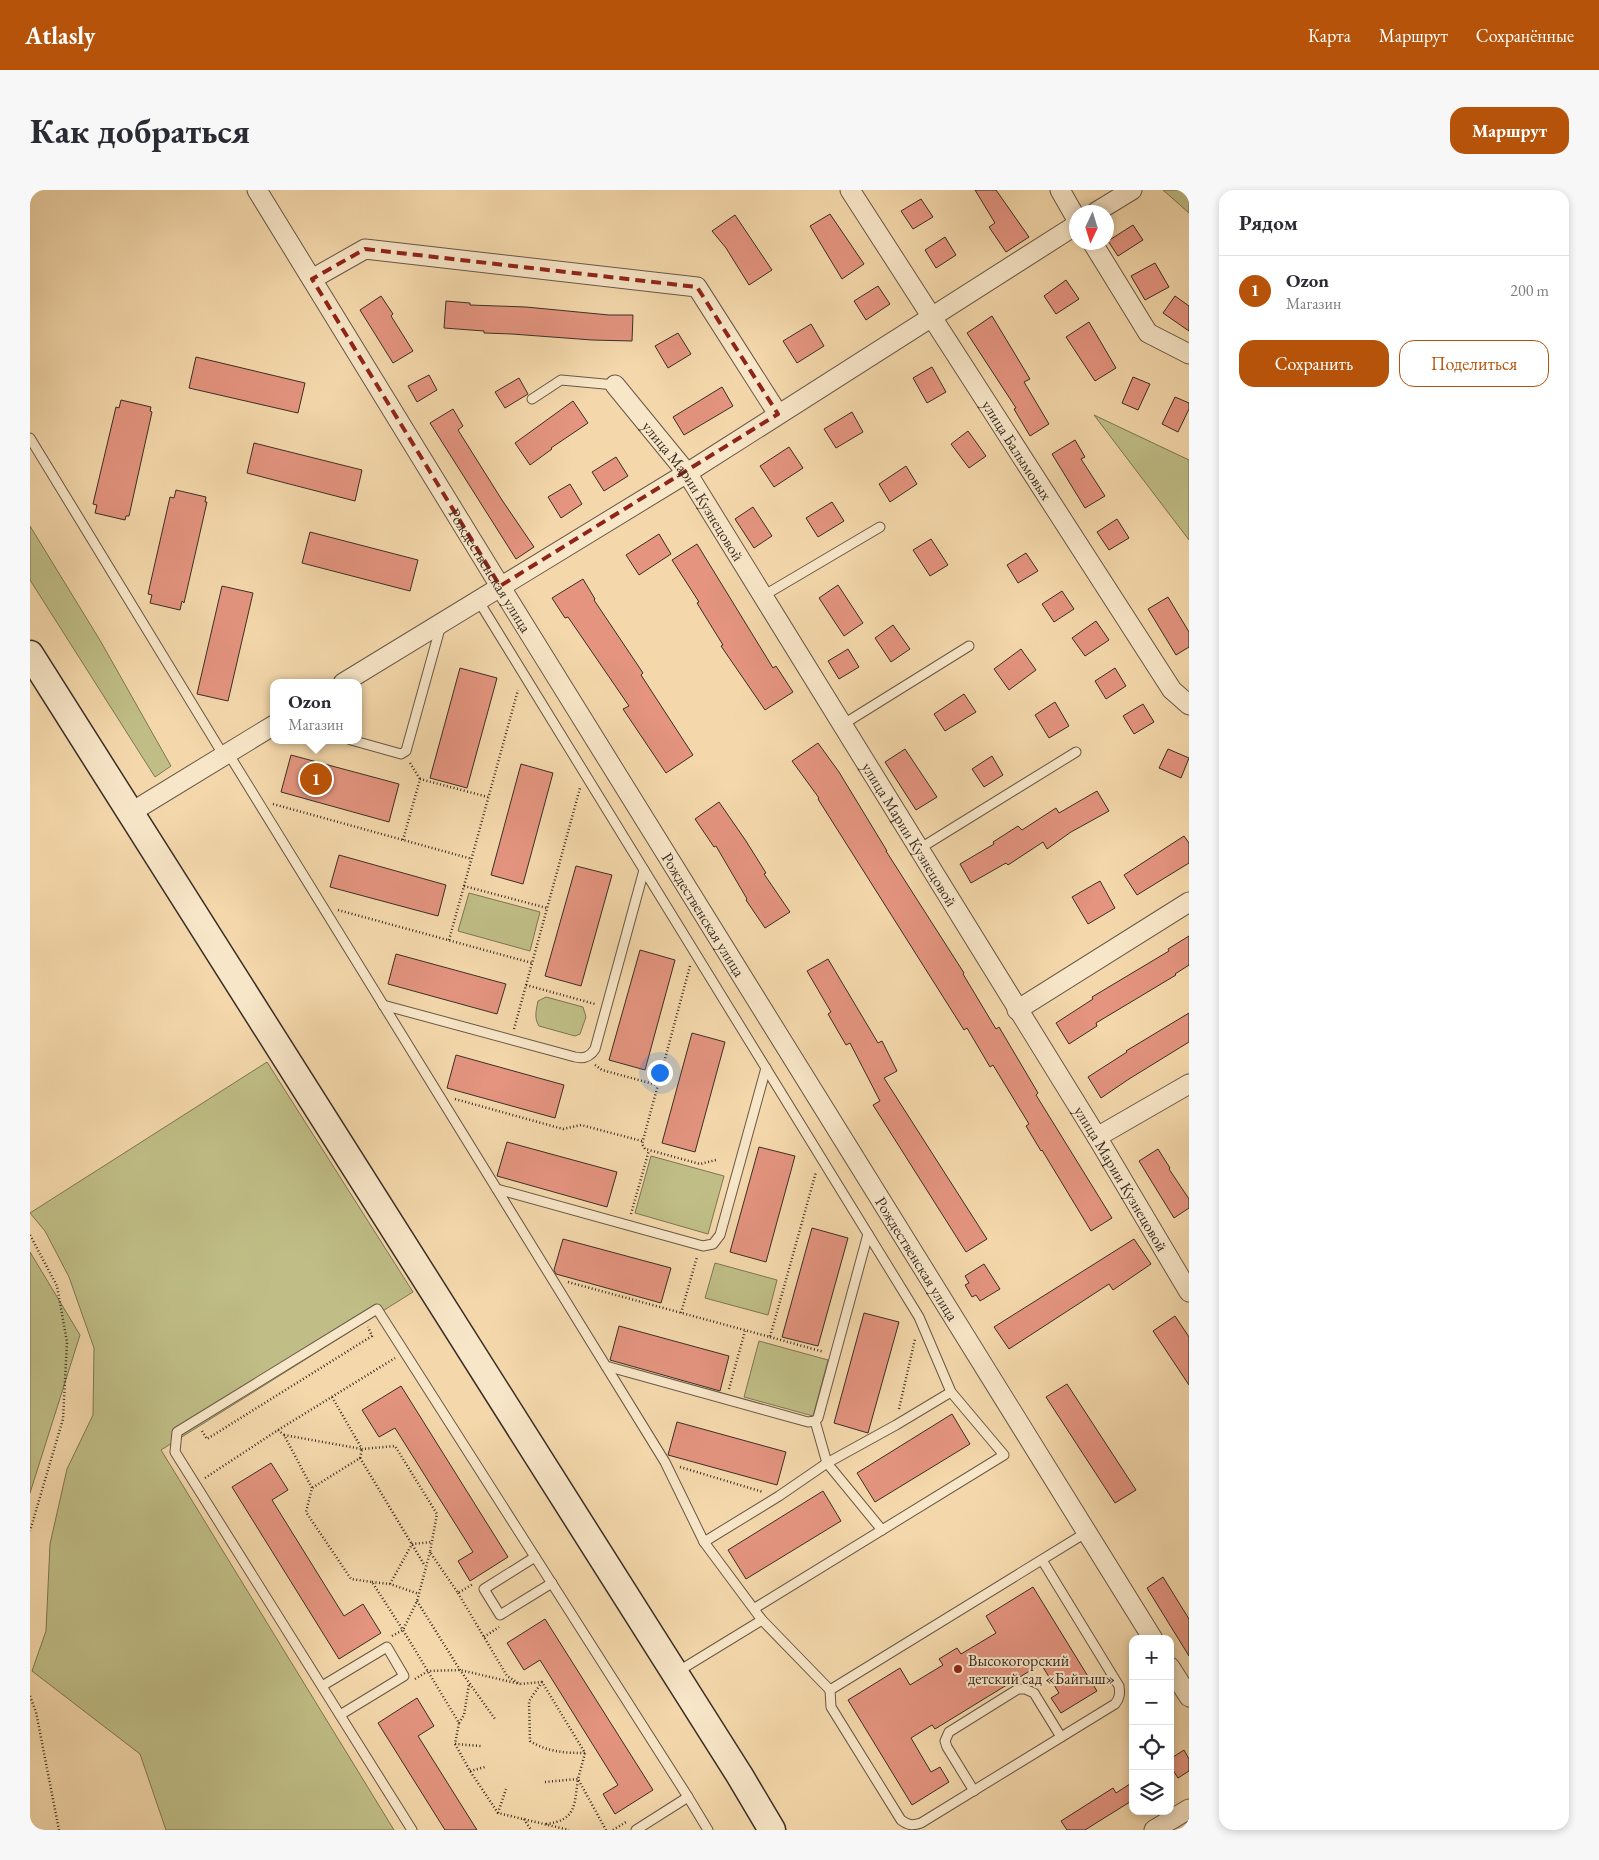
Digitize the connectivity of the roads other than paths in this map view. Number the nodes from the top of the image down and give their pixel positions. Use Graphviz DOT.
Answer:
graph roads {
  1 [pos="257,190"];
  2 [pos="850,190"];
  3 [pos="1060,190"];
  4 [pos="1132,190"];
  5 [pos="1107,205"];
  6 [pos="1069,206"];
  7 [pos="1069,229"];
  8 [pos="1097,250"];
  9 [pos="312,280"];
  10 [pos="932,317"];
  11 [pos="1189,354"];
  12 [pos="615,385"];
  13 [pos="532,399"];
  14 [pos="778,414"];
  15 [pos="30,438"];
  16 [pos="687,473"];
  17 [pos="880,527"];
  18 [pos="500,586"];
  19 [pos="763,596"];
  20 [pos="478,600"];
  21 [pos="441,622"];
  22 [pos="970,646"];
  23 [pos="30,654"];
  24 [pos="349,679"];
  25 [pos="1189,705"];
  26 [pos="842,725"];
  27 [pos="270,727"];
  28 [pos="362,743"];
  29 [pos="1076,752"];
  30 [pos="226,754"];
  31 [pos="130,813"];
  32 [pos="919,849"];
  33 [pos="644,870"];
  34 [pos="1189,902"];
  35 [pos="383,1005"];
  36 [pos="1018,1010"];
  37 [pos="766,1068"];
  38 [pos="1189,1084"];
  39 [pos="1097,1137"];
  40 [pos="496,1189"];
  41 [pos="868,1234"];
  42 [pos="1189,1292"];
  43 [pos="606,1366"];
  44 [pos="950,1392"];
  45 [pos="815,1421"];
  46 [pos="826,1463"];
  47 [pos="882,1530"];
  48 [pos="1087,1532"];
  49 [pos="704,1542"];
  50 [pos="535,1557"];
  51 [pos="1042,1560"];
  52 [pos="552,1583"];
  53 [pos="754,1608"];
  54 [pos="762,1620"];
  55 [pos="1151,1635"];
  56 [pos="1174,1673"];
  57 [pos="675,1674"];
  58 [pos="322,1686"];
  59 [pos="830,1690"];
  60 [pos="1189,1696"];
  61 [pos="340,1715"];
  62 [pos="1060,1737"];
  63 [pos="974,1791"];
  64 [pos="688,1798"];
  65 [pos="1189,1809"];
  66 [pos="412,1830"];
  67 [pos="636,1830"];
  68 [pos="708,1830"];
  69 [pos="772,1830"];
  70 [pos="1154,1830"];
  1 -- 9 [label="street, Рождественская улица"];
  2 -- 10 [label="street, улица Балымовых"];
  3 -- 6 [label="street"];
  4 -- 5 [label="street"];
  7 -- 10 [label="street"];
  8 -- 11 [label="street"];
  9 -- 14 [label="street"];
  9 -- 18 [label="street, Рождественская улица"];
  10 -- 14 [label="street"];
  10 -- 25 [label="street, улица Балымовых"];
  12 -- 13 [label="lane"];
  12 -- 16 [label="street, улица Марии Кузнецовой"];
  14 -- 16 [label="street"];
  15 -- 30 [label="lane"];
  16 -- 18 [label="street"];
  16 -- 19 [label="street, улица Марии Кузнецовой"];
  17 -- 19 [label="lane"];
  18 -- 20 [label="street"];
  18 -- 48 [label="street, Рождественская улица"];
  19 -- 26 [label="street, улица Марии Кузнецовой"];
  20 -- 21 [label="street"];
  20 -- 33 [label="lane"];
  21 -- 24 [label="street"];
  21 -- 28 [label="lane"];
  22 -- 26 [label="lane"];
  23 -- 31 [label="street"];
  26 -- 32 [label="street, улица Марии Кузнецовой"];
  27 -- 30 [label="street"];
  29 -- 32 [label="lane"];
  30 -- 31 [label="street"];
  30 -- 35 [label="lane"];
  31 -- 57 [label="street"];
  32 -- 36 [label="street, улица Марии Кузнецовой"];
  33 -- 35 [label="lane"];
  33 -- 37 [label="lane"];
  34 -- 36 [label="street"];
  35 -- 40 [label="lane"];
  36 -- 39 [label="street, улица Марии Кузнецовой"];
  37 -- 40 [label="lane"];
  37 -- 41 [label="lane"];
  38 -- 39 [label="street"];
  39 -- 42 [label="street, улица Марии Кузнецовой"];
  40 -- 43 [label="lane"];
  41 -- 44 [label="lane"];
  41 -- 45 [label="lane"];
  43 -- 45 [label="lane"];
  43 -- 49 [label="lane"];
  44 -- 46 [label="lane"];
  44 -- 47 [label="lane"];
  45 -- 46 [label="lane"];
  46 -- 47 [label="lane"];
  46 -- 49 [label="lane"];
  47 -- 53 [label="lane"];
  48 -- 51 [label="lane"];
  48 -- 55 [label="street, Рождественская улица"];
  49 -- 53 [label="lane"];
  50 -- 52 [label="lane"];
  50 -- 52 [label="lane"];
  50 -- 58 [label="lane"];
  51 -- 59 [label="lane"];
  51 -- 62 [label="lane"];
  52 -- 64 [label="lane"];
  53 -- 54 [label="lane"];
  54 -- 57 [label="lane"];
  54 -- 59 [label="lane"];
  56 -- 60 [label="street"];
  57 -- 69 [label="street"];
  58 -- 61 [label="lane"];
  58 -- 61 [label="lane"];
  59 -- 63 [label="lane"];
  61 -- 66 [label="lane"];
  62 -- 63 [label="lane"];
  62 -- 63 [label="lane"];
  64 -- 67 [label="lane"];
  64 -- 68 [label="lane"];
  65 -- 70 [label="street"];
}
